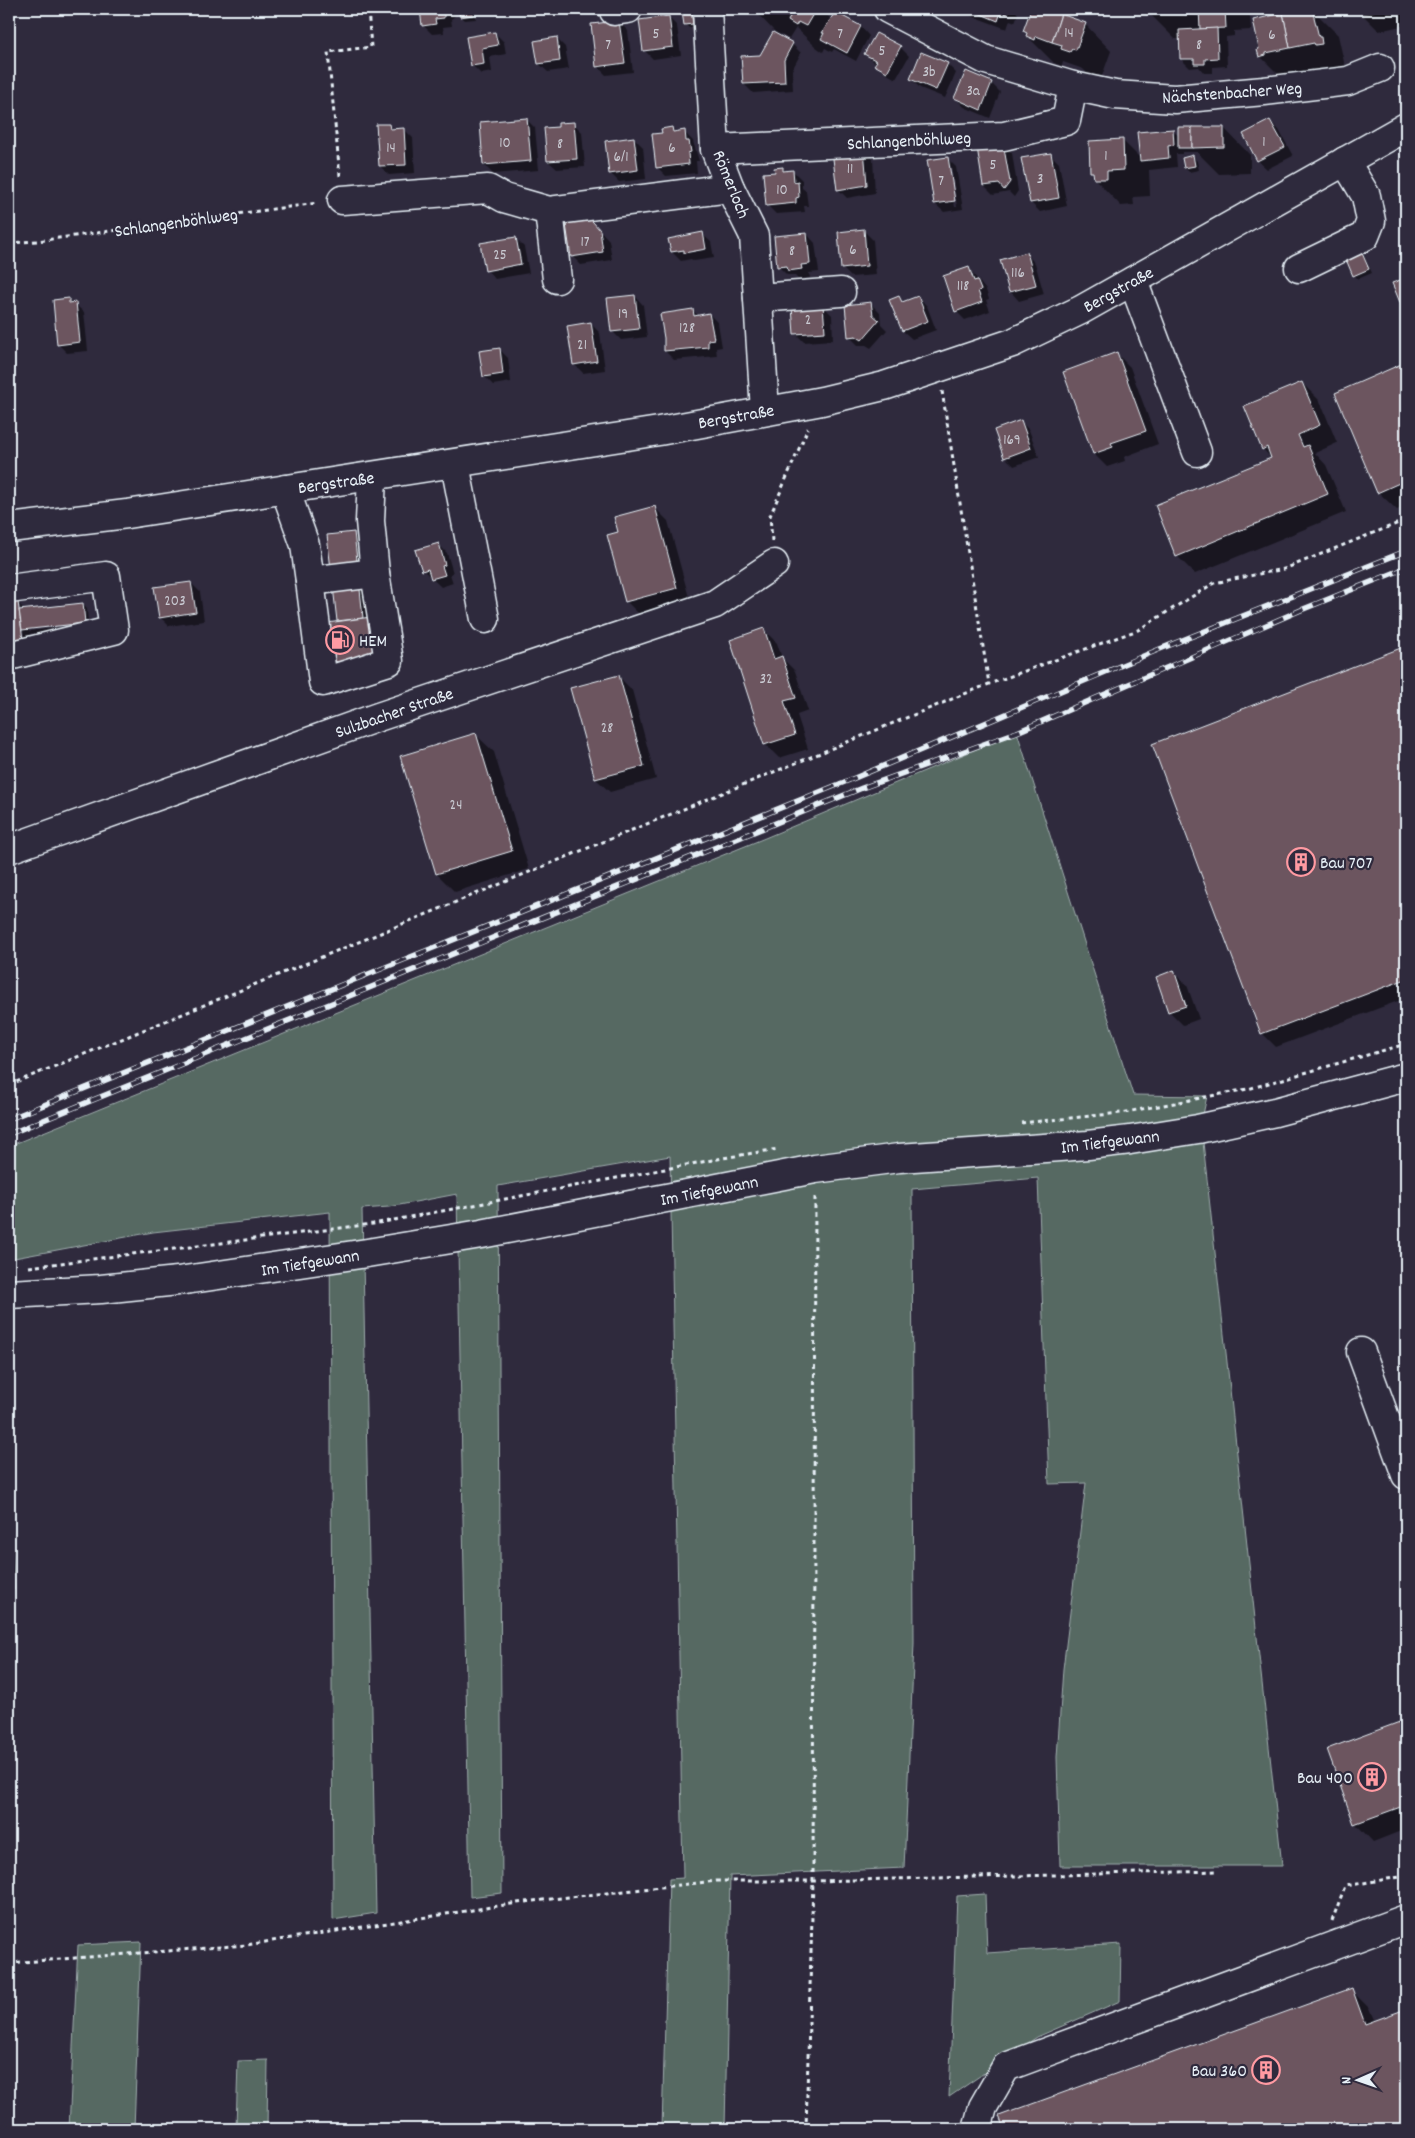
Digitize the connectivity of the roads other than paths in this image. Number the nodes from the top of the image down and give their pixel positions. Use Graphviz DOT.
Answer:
graph roads {
  1 [pos="707,9"];
  2 [pos="888,9"];
  3 [pos="1380,68"];
  4 [pos="1073,86"];
  5 [pos="1406,127"];
  6 [pos="715,149"];
  7 [pos="1345,161"];
  8 [pos="730,188"];
  9 [pos="342,200"];
  10 [pos="549,211"];
  11 [pos="1299,268"];
  12 [pos="557,279"];
  13 [pos="1133,281"];
  14 [pos="841,292"];
  15 [pos="758,298"];
  16 [pos="765,411"];
  17 [pos="1198,452"];
  18 [pos="455,464"];
  19 [pos="372,477"];
  20 [pos="285,489"];
  21 [pos="9,528"];
  22 [pos="774,564"];
  23 [pos="375,573"];
  24 [pos="310,581"];
  25 [pos="9,589"];
  26 [pos="485,619"];
  27 [pos="9,656"];
  28 [pos="9,849"];
  29 [pos="1406,1076"];
  30 [pos="9,1294"];
  31 [pos="1360,1352"];
  32 [pos="1406,1475"];
  33 [pos="1406,1919"];
  34 [pos="977,2129"];
  1 -- 6 [label="street, Römerloch"];
  2 -- 4 [label="street, Nächstenbacher Weg"];
  3 -- 4 [label="street, Nächstenbacher Weg"];
  4 -- 6 [label="street, Schlangenböhlweg"];
  5 -- 7 [label="street, Bergstraße"];
  6 -- 8 [label="street, Römerloch"];
  7 -- 11 [label="street"];
  7 -- 13 [label="street, Bergstraße"];
  8 -- 10 [label="street"];
  8 -- 15 [label="street, Römerloch"];
  9 -- 10 [label="street"];
  10 -- 12 [label="street"];
  13 -- 16 [label="street, Bergstraße"];
  13 -- 17 [label="street"];
  14 -- 15 [label="street"];
  15 -- 16 [label="street, Römerloch"];
  16 -- 18 [label="street, Bergstraße"];
  18 -- 19 [label="street, Bergstraße"];
  18 -- 26 [label="street"];
  19 -- 20 [label="street, Bergstraße"];
  19 -- 23 [label="street"];
  20 -- 21 [label="street, Bergstraße"];
  20 -- 24 [label="street"];
  22 -- 28 [label="street, Sulzbacher Straße"];
  23 -- 24 [label="street"];
  23 -- 24 [label="street"];
  25 -- 27 [label="street"];
  29 -- 30 [label="street, Im Tiefgewann"];
  31 -- 32 [label="street"];
  33 -- 34 [label="street"];
}
